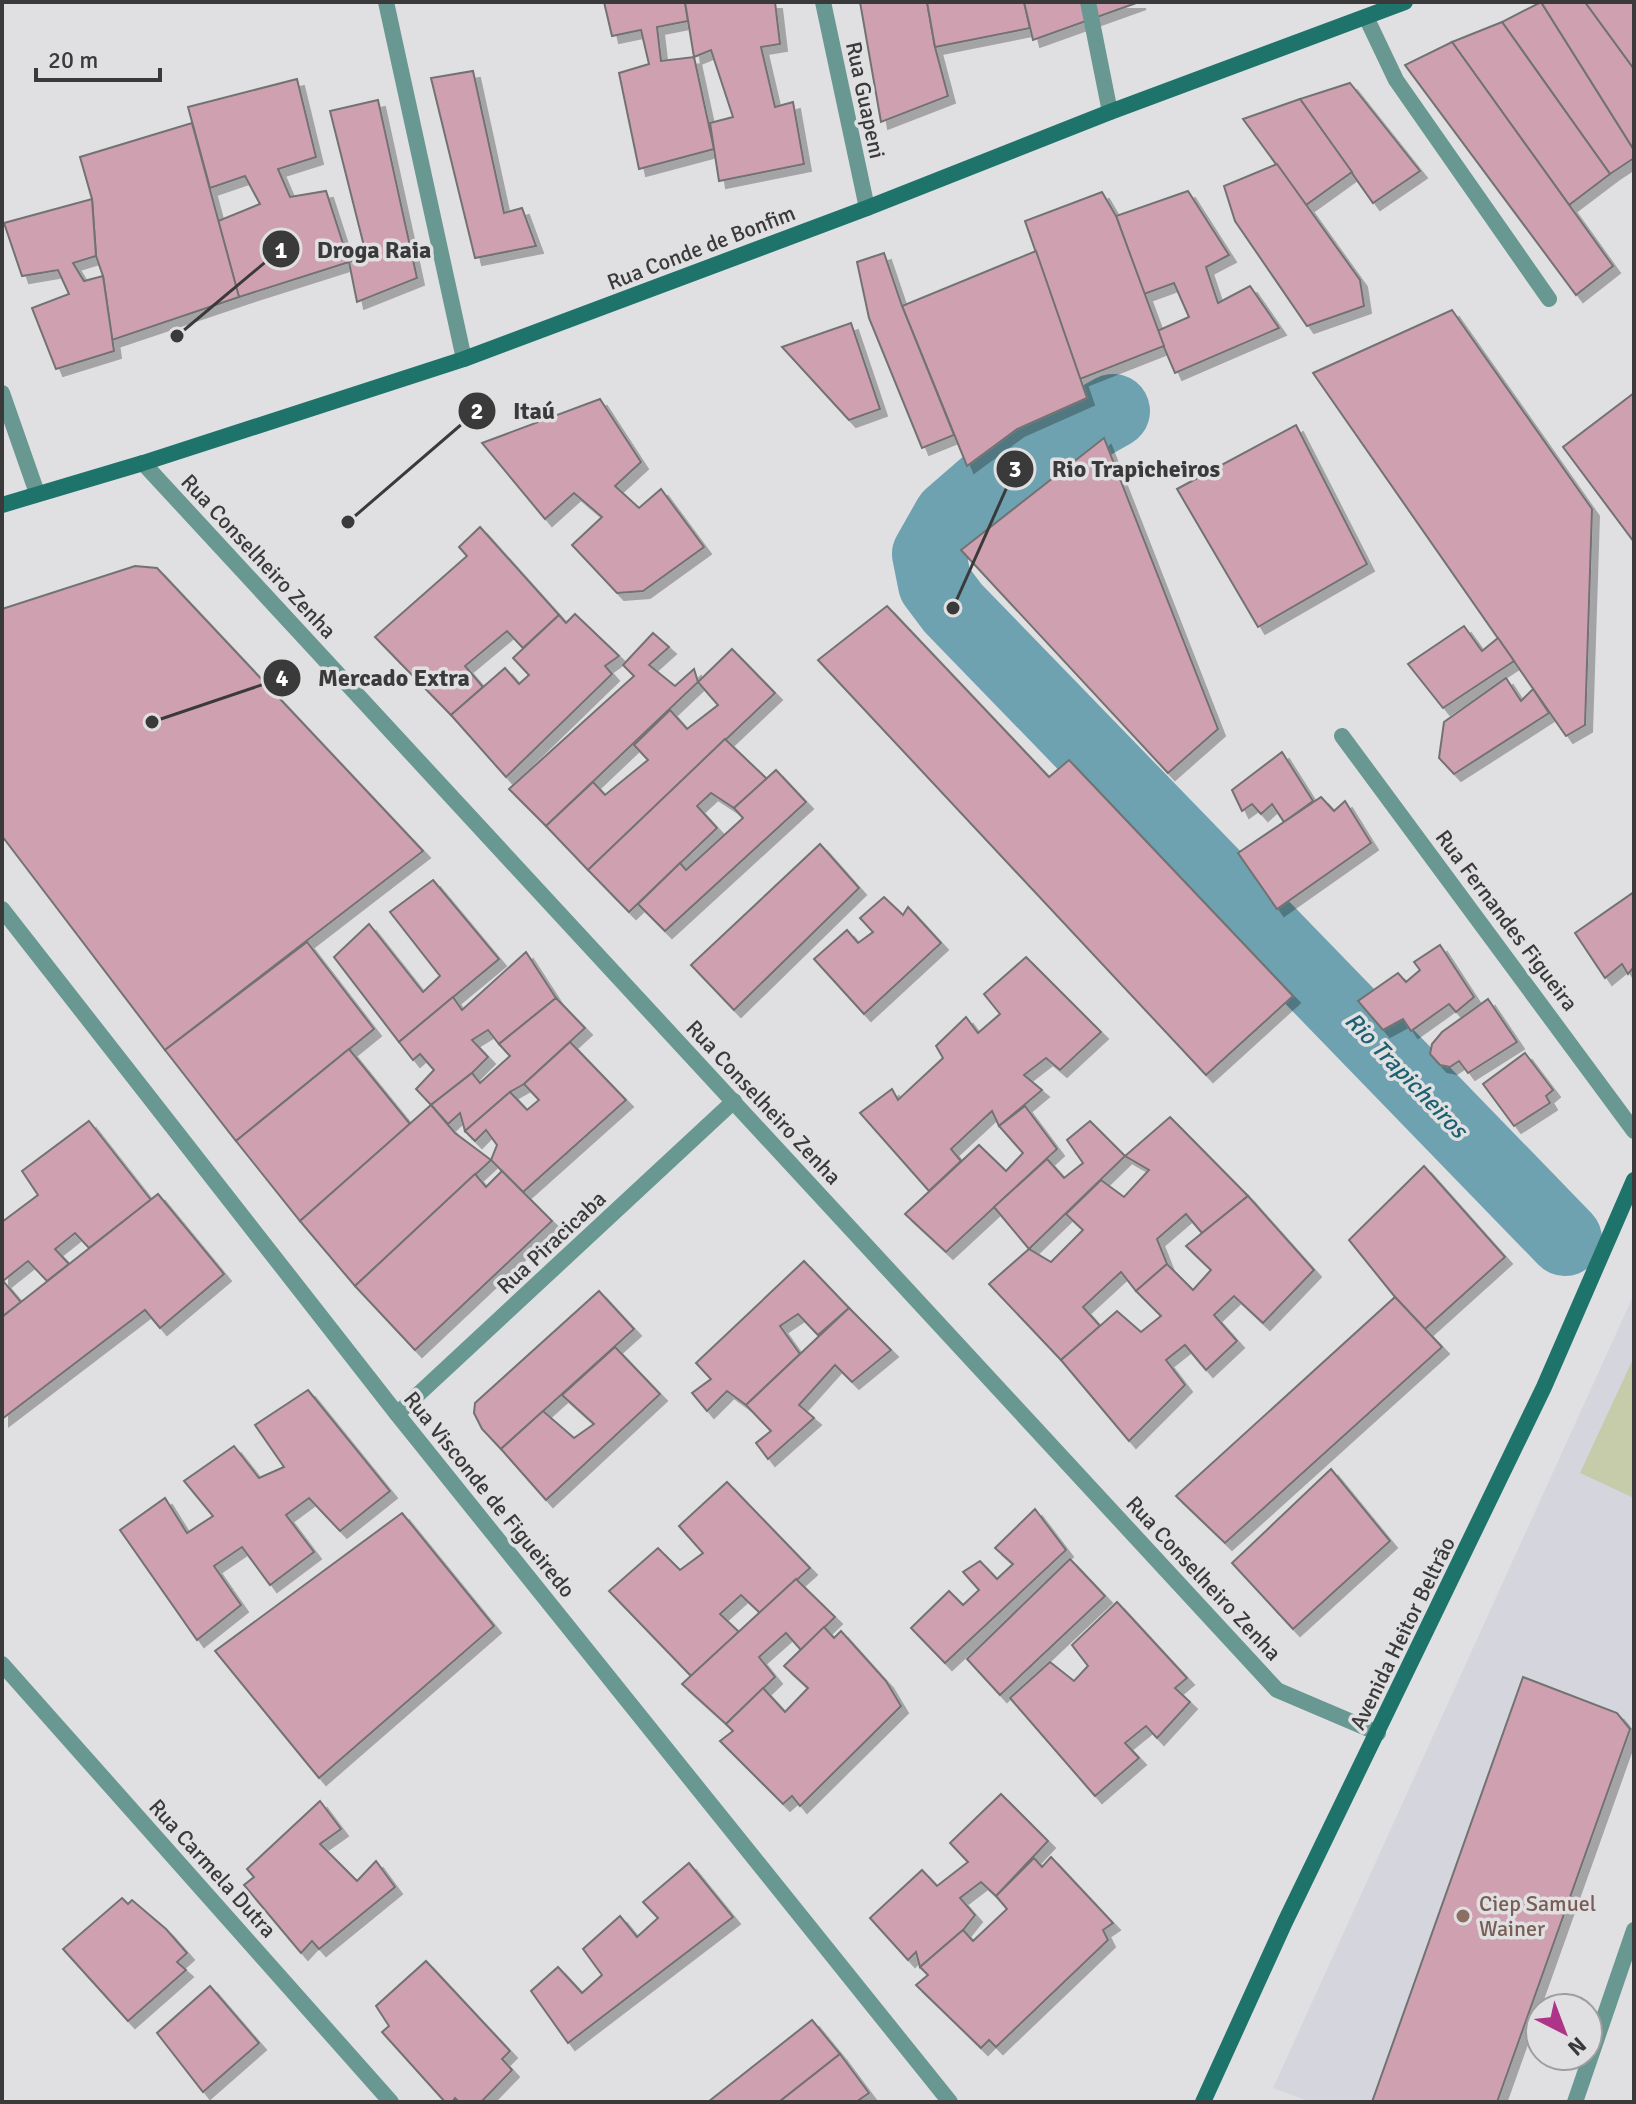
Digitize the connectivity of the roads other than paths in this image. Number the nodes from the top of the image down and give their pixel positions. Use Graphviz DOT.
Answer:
graph roads {
  1 [pos="386,2"];
  2 [pos="823,2"];
  3 [pos="1088,2"];
  4 [pos="1405,2"];
  5 [pos="1364,9"];
  6 [pos="1110,112"];
  7 [pos="867,208"];
  8 [pos="1549,299"];
  9 [pos="464,359"];
  10 [pos="2,393"];
  11 [pos="143,463"];
  12 [pos="37,493"];
  13 [pos="2,505"];
  14 [pos="1342,736"];
  15 [pos="2,909"];
  16 [pos="734,1101"];
  17 [pos="1634,1131"];
  18 [pos="1634,1180"];
  19 [pos="397,1414"];
  20 [pos="2,1664"];
  21 [pos="1378,1733"];
  22 [pos="1634,1930"];
  23 [pos="1631,1951"];
  24 [pos="391,2102"];
  25 [pos="950,2102"];
  26 [pos="1203,2102"];
  27 [pos="1575,2102"];
  1 -- 9 [label="street"];
  2 -- 7 [label="street, Rua Guapeni"];
  3 -- 6 [label="street"];
  4 -- 5 [label="main road, Rua Conde de Bonfim"];
  5 -- 6 [label="main road, Rua Conde de Bonfim"];
  5 -- 8 [label="street"];
  6 -- 7 [label="main road, Rua Conde de Bonfim"];
  7 -- 9 [label="main road, Rua Conde de Bonfim"];
  9 -- 11 [label="main road, Rua Conde de Bonfim"];
  10 -- 12 [label="street"];
  11 -- 12 [label="main road, Rua Conde de Bonfim"];
  11 -- 16 [label="street, Rua Conselheiro Zenha"];
  12 -- 13 [label="main road, Rua Conde de Bonfim"];
  14 -- 17 [label="street, Rua Fernandes Figueira"];
  15 -- 19 [label="street, Rua Visconde de Figueiredo"];
  16 -- 19 [label="street, Rua Piracicaba"];
  16 -- 21 [label="street, Rua Conselheiro Zenha"];
  18 -- 21 [label="main road, Avenida Heitor Beltrão"];
  19 -- 25 [label="street, Rua Visconde de Figueiredo"];
  20 -- 24 [label="street, Rua Carmela Dutra"];
  21 -- 26 [label="main road, Avenida Heitor Beltrão"];
  22 -- 23 [label="street"];
  23 -- 27 [label="street"];
}
